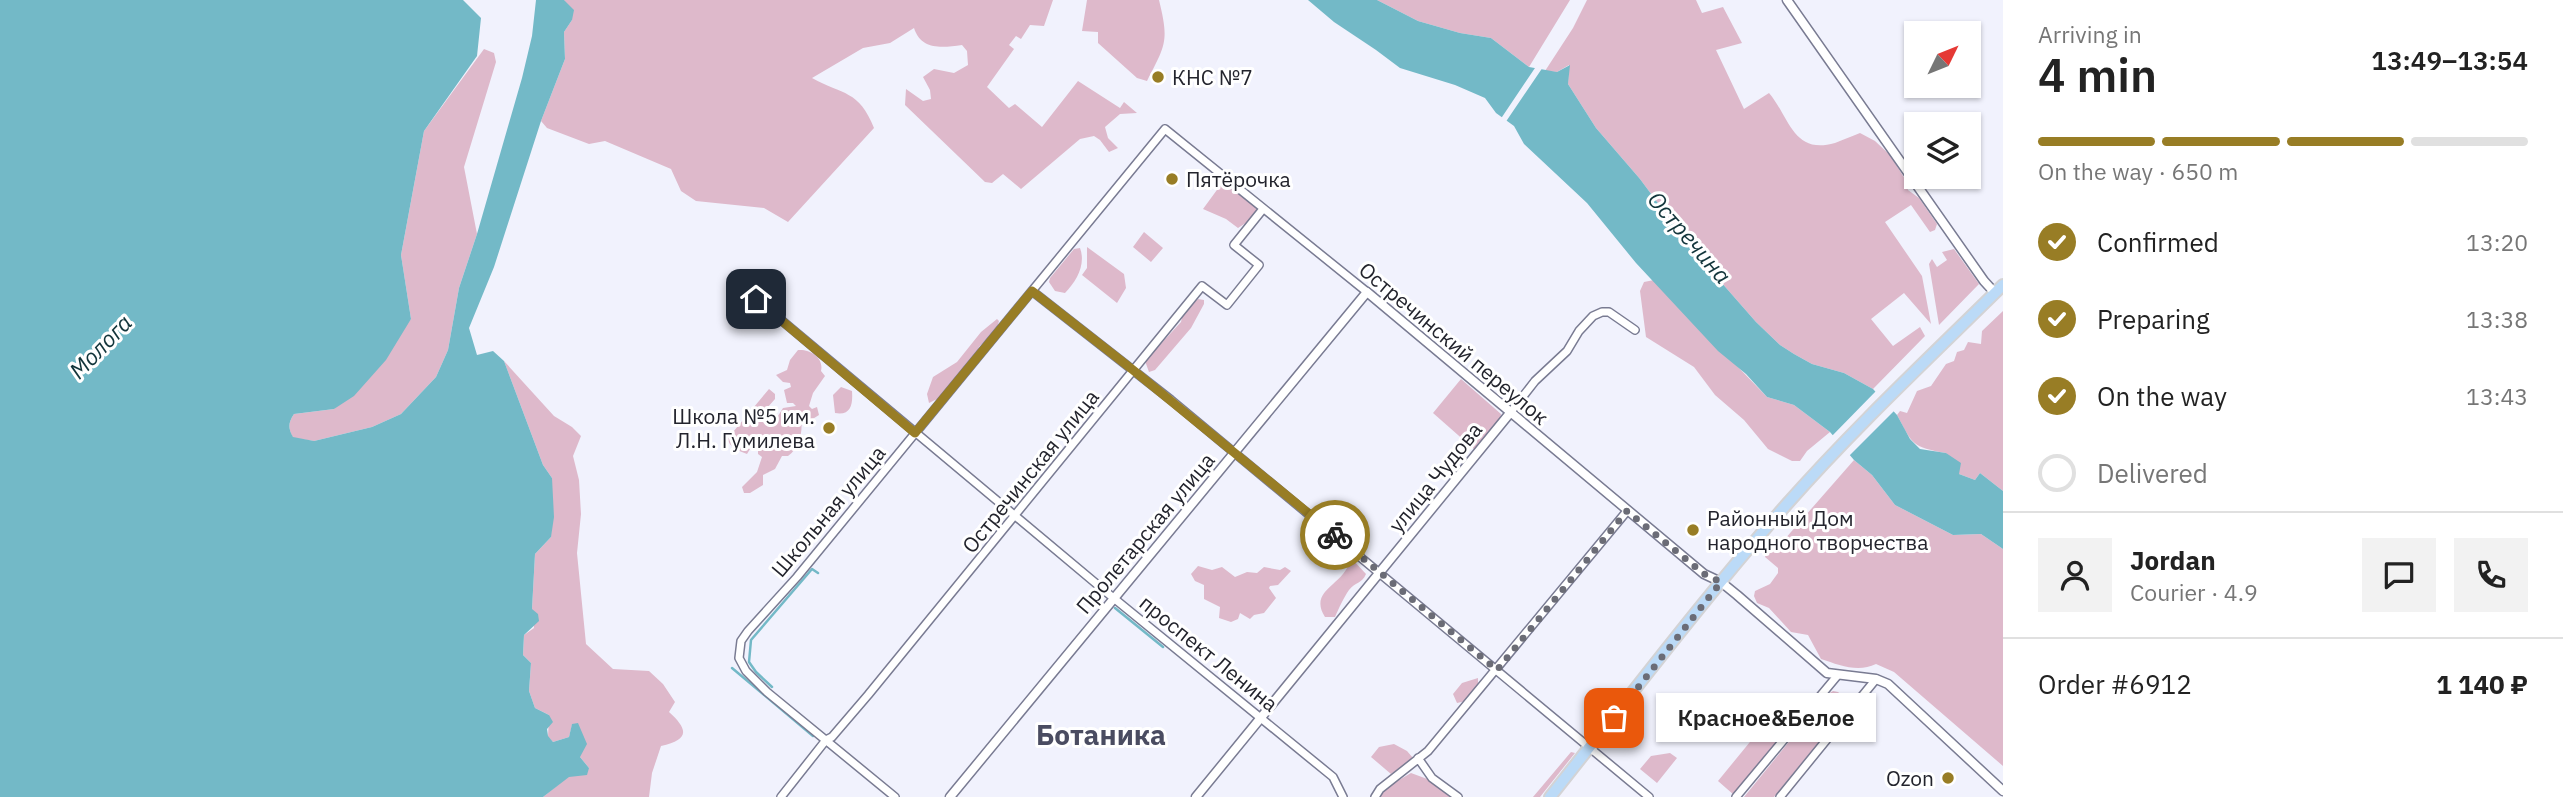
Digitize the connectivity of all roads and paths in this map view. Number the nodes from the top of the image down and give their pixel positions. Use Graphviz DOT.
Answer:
graph roads {
  1 [pos="1787,0"];
  2 [pos="1164,130"];
  3 [pos="1263,209"];
  4 [pos="1999,289"];
  5 [pos="1032,291"];
  6 [pos="1367,292"];
  7 [pos="756,299"];
  8 [pos="1635,330"];
  9 [pos="1133,370"];
  10 [pos="1510,412"];
  11 [pos="915,433"];
  12 [pos="1234,453"];
  13 [pos="1627,511"];
  14 [pos="1015,515"];
  15 [pos="1380,572"];
  16 [pos="1721,582"];
  17 [pos="1114,598"];
  18 [pos="1497,670"];
  19 [pos="1837,676"];
  20 [pos="1876,679"];
  21 [pos="1260,718"];
  22 [pos="826,740"];
  23 [pos="1591,746"];
  24 [pos="1418,758"];
  25 [pos="2003,791"];
  26 [pos="780,797"];
  27 [pos="895,797"];
  28 [pos="950,797"];
  29 [pos="1196,797"];
  30 [pos="1343,797"];
  31 [pos="1375,797"];
  32 [pos="1458,797"];
  33 [pos="1550,797"];
  34 [pos="1649,797"];
  35 [pos="1736,797"];
  36 [pos="1780,797"];
  1 -- 4 [label="street"];
  2 -- 3 [label="street, Остречинский переулок"];
  2 -- 5 [label="street, Школьная улица"];
  3 -- 6 [label="street, Остречинский переулок"];
  3 -- 9 [label="street, Остречинская улица"];
  4 -- 16 [label="main road"];
  5 -- 9 [label="street"];
  5 -- 11 [label="street, Школьная улица"];
  6 -- 10 [label="street, Остречинский переулок"];
  6 -- 12 [label="street, Пролетарская улица"];
  7 -- 11 [label="street, проспект Ленина"];
  8 -- 10 [label="street, улица Чудова"];
  9 -- 12 [label="street"];
  9 -- 14 [label="street, Остречинская улица"];
  10 -- 13 [label="street, Остречинский переулок"];
  10 -- 15 [label="street, улица Чудова"];
  11 -- 14 [label="street, проспект Ленина"];
  11 -- 22 [label="street, Школьная улица"];
  12 -- 15 [label="street"];
  12 -- 17 [label="street, Пролетарская улица"];
  13 -- 16 [label="street, Остречинский переулок"];
  13 -- 18 [label="street"];
  14 -- 17 [label="street, проспект Ленина"];
  14 -- 22 [label="street, Остречинская улица"];
  15 -- 18 [label="street"];
  15 -- 21 [label="street, улица Чудова"];
  16 -- 19 [label="street, Остречинский переулок"];
  16 -- 23 [label="main road"];
  17 -- 21 [label="street, проспект Ленина"];
  17 -- 28 [label="street, Пролетарская улица"];
  18 -- 23 [label="street"];
  18 -- 24 [label="street"];
  19 -- 20 [label="street"];
  19 -- 35 [label="street"];
  20 -- 25 [label="street"];
  20 -- 36 [label="street"];
  21 -- 29 [label="street, улица Чудова"];
  21 -- 30 [label="street, проспект Ленина"];
  22 -- 26 [label="street, Остречинская улица"];
  22 -- 27 [label="street"];
  23 -- 33 [label="main road"];
  23 -- 34 [label="street"];
  24 -- 31 [label="street"];
  24 -- 32 [label="street"];
}
